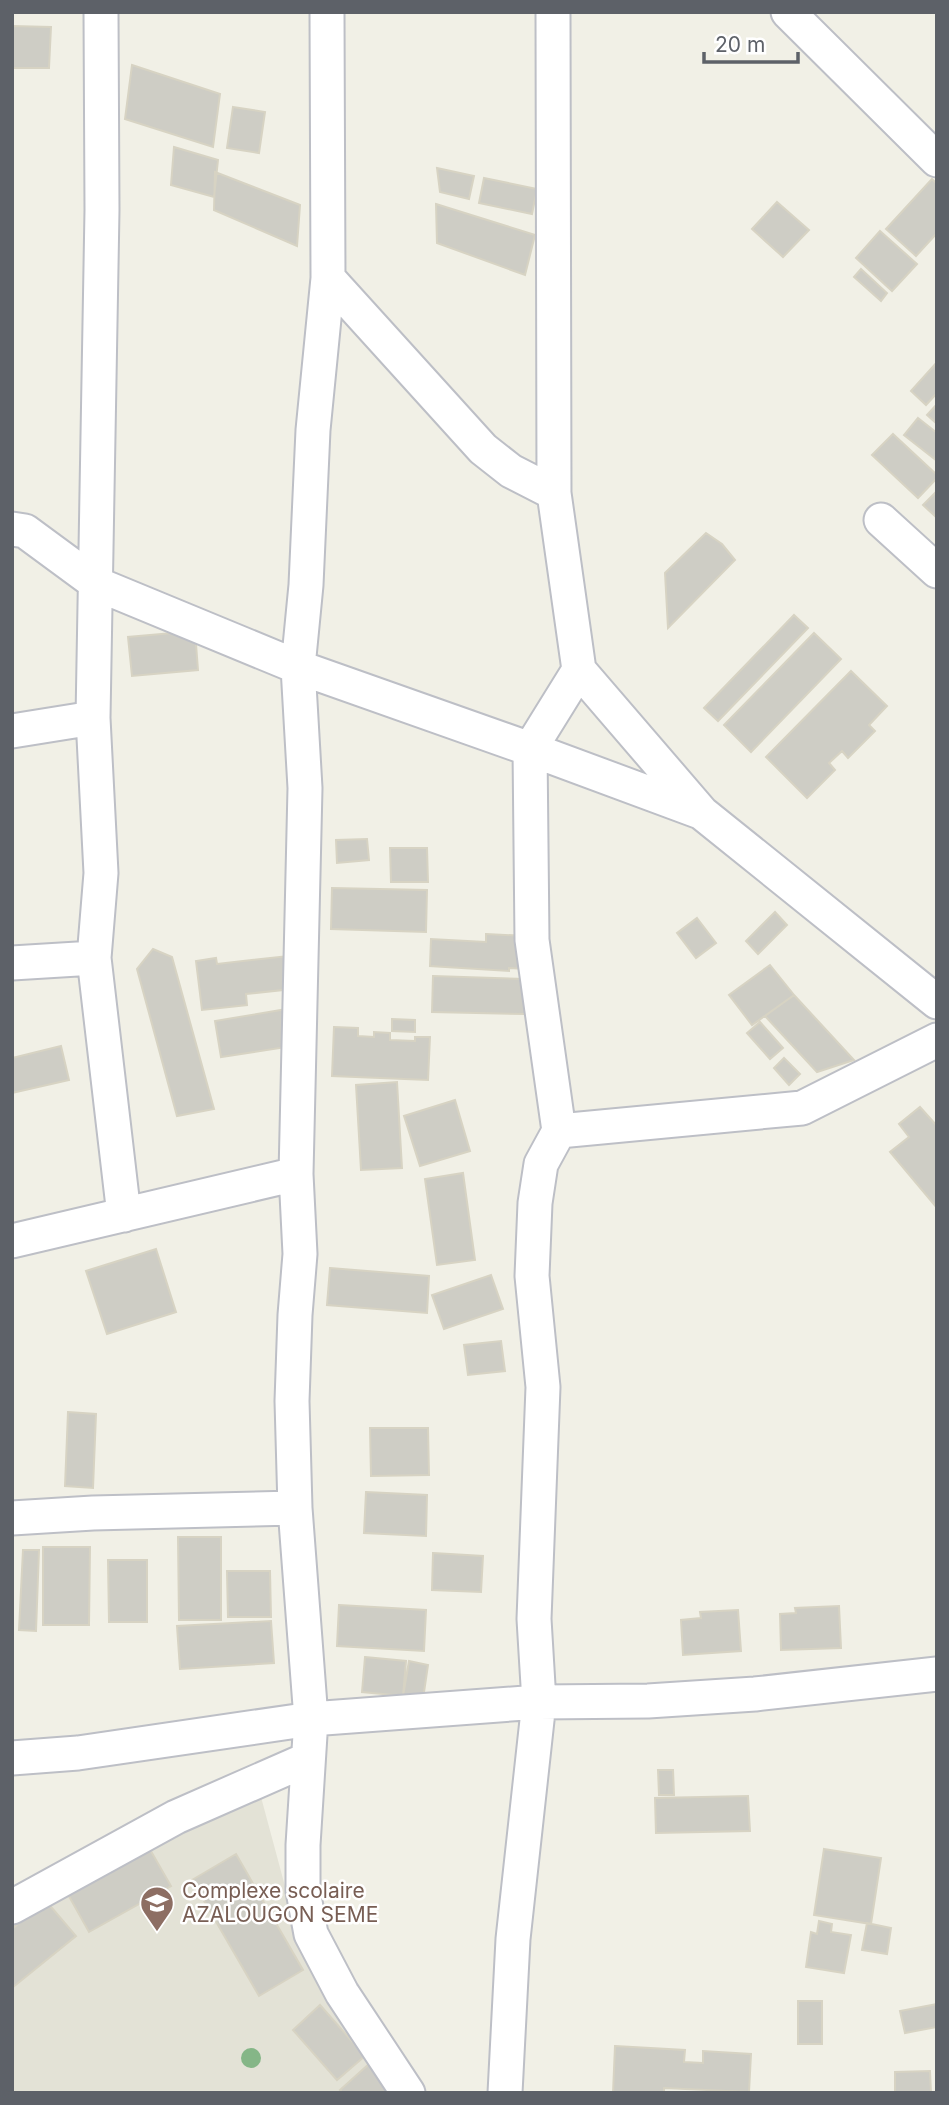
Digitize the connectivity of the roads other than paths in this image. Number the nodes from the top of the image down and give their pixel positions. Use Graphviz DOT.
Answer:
graph roads {
  1 [pos="101,12"];
  2 [pos="327,12"];
  3 [pos="553,12"];
  4 [pos="788,12"];
  5 [pos="937,160"];
  6 [pos="328,278"];
  7 [pos="554,493"];
  8 [pos="881,520"];
  9 [pos="12,529"];
  10 [pos="937,571"];
  11 [pos="97,584"];
  12 [pos="298,667"];
  13 [pos="579,670"];
  14 [pos="93,718"];
  15 [pos="12,731"];
  16 [pos="530,749"];
  17 [pos="702,813"];
  18 [pos="94,958"];
  19 [pos="12,963"];
  20 [pos="937,1002"];
  21 [pos="937,1040"];
  22 [pos="559,1131"];
  23 [pos="296,1174"];
  24 [pos="124,1215"];
  25 [pos="12,1241"];
  26 [pos="295,1508"];
  27 [pos="12,1518"];
  28 [pos="937,1674"];
  29 [pos="539,1702"];
  30 [pos="311,1719"];
  31 [pos="12,1758"];
  32 [pos="308,1759"];
  33 [pos="12,1907"];
  34 [pos="408,2093"];
  35 [pos="505,2093"];
  1 -- 11 [label="street"];
  2 -- 6 [label="street"];
  3 -- 7 [label="street"];
  4 -- 5 [label="street"];
  6 -- 7 [label="street"];
  6 -- 12 [label="street"];
  7 -- 13 [label="street"];
  8 -- 10 [label="street"];
  9 -- 11 [label="street"];
  11 -- 12 [label="street"];
  11 -- 14 [label="street"];
  12 -- 16 [label="street"];
  12 -- 23 [label="street"];
  13 -- 16 [label="street"];
  13 -- 17 [label="street"];
  14 -- 15 [label="street"];
  14 -- 18 [label="street"];
  16 -- 17 [label="street"];
  16 -- 22 [label="street"];
  17 -- 20 [label="street"];
  18 -- 19 [label="street"];
  18 -- 24 [label="street"];
  21 -- 22 [label="street"];
  22 -- 29 [label="street"];
  23 -- 24 [label="street"];
  23 -- 26 [label="street"];
  24 -- 25 [label="street"];
  26 -- 27 [label="street"];
  26 -- 30 [label="street"];
  28 -- 29 [label="street"];
  29 -- 30 [label="street"];
  29 -- 35 [label="street"];
  30 -- 31 [label="street"];
  30 -- 32 [label="street"];
  32 -- 33 [label="street"];
  32 -- 34 [label="street"];
}
